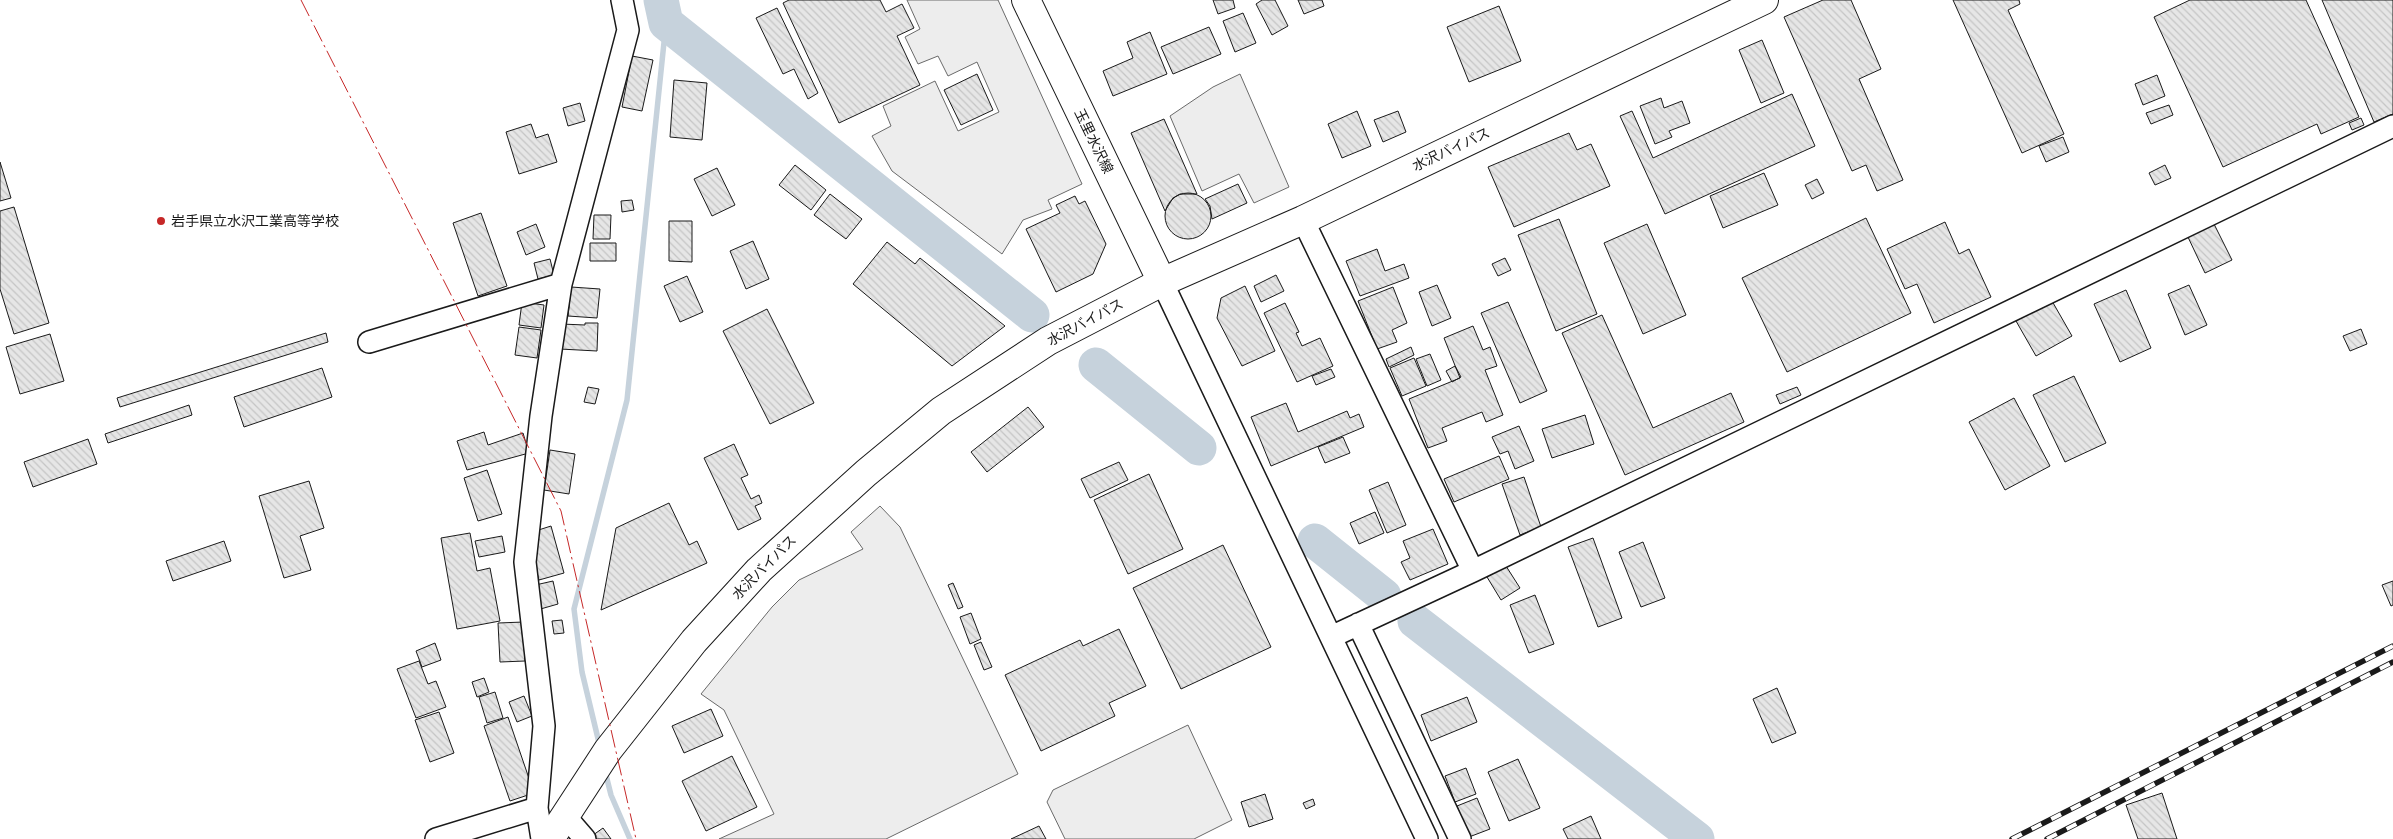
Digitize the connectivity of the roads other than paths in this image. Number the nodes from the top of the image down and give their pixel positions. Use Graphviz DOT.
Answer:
graph roads {
  1 [pos="622,0"];
  2 [pos="1026,0"];
  3 [pos="1759,1"];
  4 [pos="2393,126"];
  5 [pos="1303,220"];
  6 [pos="1162,282"];
  7 [pos="561,284"];
  8 [pos="369,342"];
  9 [pos="1473,571"];
  10 [pos="1358,624"];
  11 [pos="1331,638"];
  12 [pos="537,808"];
  13 [pos="566,816"];
  14 [pos="436,839"];
  15 [pos="542,839"];
  16 [pos="550,839"];
  17 [pos="585,839"];
  18 [pos="1427,839"];
  19 [pos="1460,839"];
  1 -- 7 [label="street"];
  2 -- 6 [label="main road, 玉里水沢線"];
  3 -- 5 [label="main road, 水沢バイパス"];
  4 -- 9 [label="street"];
  5 -- 6 [label="main road, 水沢バイパス"];
  5 -- 9 [label="street"];
  6 -- 11 [label="street"];
  6 -- 13 [label="main road, 水沢バイパス"];
  7 -- 8 [label="street"];
  7 -- 12 [label="street"];
  9 -- 10 [label="street"];
  10 -- 11 [label="street"];
  10 -- 19 [label="street"];
  11 -- 18 [label="street"];
  12 -- 14 [label="street"];
  12 -- 15 [label="street"];
  13 -- 16 [label="main road, 水沢バイパス"];
  13 -- 17 [label="street"];
}
